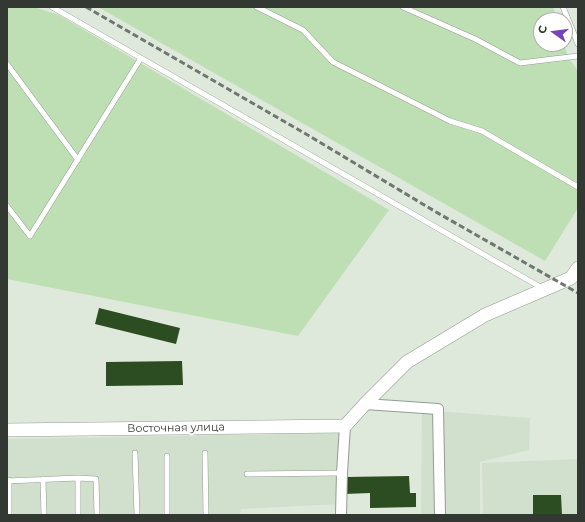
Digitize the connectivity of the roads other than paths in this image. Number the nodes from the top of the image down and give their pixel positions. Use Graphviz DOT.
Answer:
graph roads {
  1 [pos="52,7"];
  2 [pos="257,7"];
  3 [pos="403,7"];
  4 [pos="563,7"];
  5 [pos="578,44"];
  6 [pos="578,56"];
  7 [pos="141,58"];
  8 [pos="7,64"];
  9 [pos="78,160"];
  10 [pos="578,187"];
  11 [pos="7,206"];
  12 [pos="578,268"];
  13 [pos="544,289"];
  14 [pos="364,404"];
  15 [pos="345,426"];
  16 [pos="7,430"];
  17 [pos="135,453"];
  18 [pos="205,453"];
  19 [pos="167,456"];
  20 [pos="342,473"];
  21 [pos="247,474"];
  22 [pos="78,478"];
  23 [pos="44,479"];
  24 [pos="8,480"];
  25 [pos="9,515"];
  26 [pos="44,515"];
  27 [pos="78,515"];
  28 [pos="97,515"];
  29 [pos="137,515"];
  30 [pos="167,515"];
  31 [pos="206,515"];
  32 [pos="341,515"];
  33 [pos="440,515"];
  1 -- 7 [label="lane"];
  2 -- 10 [label="lane"];
  3 -- 6 [label="lane"];
  4 -- 5 [label="lane"];
  7 -- 9 [label="lane"];
  7 -- 13 [label="lane"];
  8 -- 9 [label="lane"];
  9 -- 11 [label="lane"];
  12 -- 13 [label="street"];
  13 -- 14 [label="street"];
  14 -- 15 [label="street"];
  14 -- 33 [label="street"];
  15 -- 16 [label="street, Восточная улица"];
  15 -- 20 [label="street"];
  17 -- 29 [label="lane"];
  18 -- 31 [label="lane"];
  19 -- 30 [label="lane"];
  20 -- 21 [label="lane"];
  20 -- 32 [label="street"];
  22 -- 23 [label="lane"];
  22 -- 27 [label="lane"];
  22 -- 28 [label="lane"];
  23 -- 24 [label="lane"];
  23 -- 26 [label="lane"];
  24 -- 25 [label="lane"];
}
